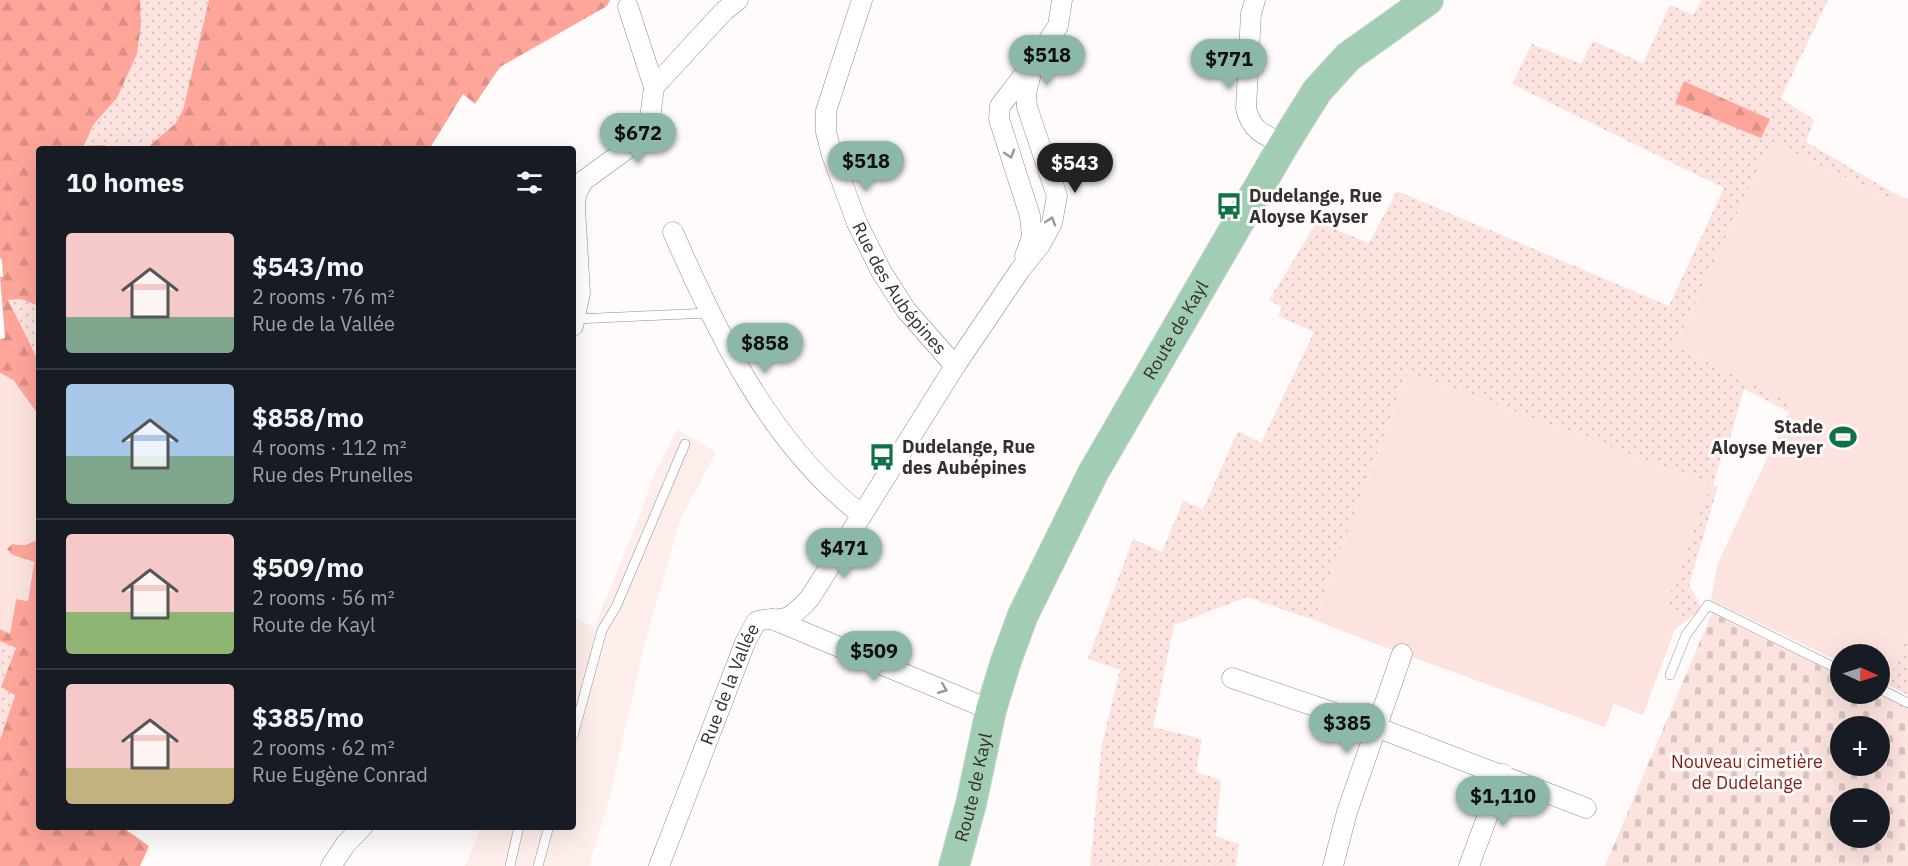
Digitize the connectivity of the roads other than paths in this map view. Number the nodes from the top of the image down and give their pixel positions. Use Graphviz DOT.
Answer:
graph roads {
  1 [pos="738,0"];
  2 [pos="862,0"];
  3 [pos="1062,0"];
  4 [pos="1255,0"];
  5 [pos="1428,0"];
  6 [pos="628,4"];
  7 [pos="1034,62"];
  8 [pos="654,87"];
  9 [pos="1000,106"];
  10 [pos="1027,107"];
  11 [pos="1284,144"];
  12 [pos="1053,186"];
  13 [pos="576,194"];
  14 [pos="1025,201"];
  15 [pos="673,232"];
  16 [pos="576,236"];
  17 [pos="1020,270"];
  18 [pos="576,312"];
  19 [pos="709,313"];
  20 [pos="576,322"];
  21 [pos="956,366"];
  22 [pos="686,444"];
  23 [pos="862,515"];
  24 [pos="772,619"];
  25 [pos="1402,654"];
  26 [pos="1830,665"];
  27 [pos="1670,675"];
  28 [pos="1232,678"];
  29 [pos="1890,694"];
  30 [pos="1908,703"];
  31 [pos="991,710"];
  32 [pos="576,725"];
  33 [pos="1376,727"];
  34 [pos="1503,774"];
  35 [pos="1586,808"];
  36 [pos="359,830"];
  37 [pos="518,830"];
  38 [pos="548,830"];
  39 [pos="331,866"];
  40 [pos="510,866"];
  41 [pos="538,866"];
  42 [pos="659,866"];
  43 [pos="954,866"];
  44 [pos="1333,866"];
  45 [pos="1469,866"];
  1 -- 8 [label="street"];
  2 -- 21 [label="street, Rue des Aubépines"];
  3 -- 7 [label="street, Rue de la Vallée"];
  4 -- 11 [label="street"];
  5 -- 11 [label="main road, Route de Kayl"];
  6 -- 8 [label="street"];
  7 -- 9 [label="street, Rue de la Vallée"];
  7 -- 10 [label="street, Rue de la Vallée"];
  8 -- 13 [label="street"];
  9 -- 10 [label="street"];
  9 -- 14 [label="street, Rue de la Vallée, one-way"];
  10 -- 12 [label="street, Rue de la Vallée"];
  11 -- 31 [label="main road, Route de Kayl"];
  12 -- 14 [label="street"];
  17 -- 12 [label="street, Rue de la Vallée, one-way"];
  14 -- 17 [label="street, Rue de la Vallée"];
  15 -- 19 [label="street"];
  16 -- 18 [label="street"];
  17 -- 21 [label="street, Rue de la Vallée"];
  19 -- 20 [label="lane"];
  19 -- 23 [label="street"];
  21 -- 23 [label="street, Rue de la Vallée"];
  22 -- 32 [label="lane"];
  23 -- 24 [label="street, Rue de la Vallée"];
  24 -- 31 [label="street, Route de Kayl, one-way"];
  24 -- 42 [label="street, Rue de la Vallée"];
  25 -- 33 [label="street"];
  26 -- 27 [label="lane"];
  28 -- 33 [label="street"];
  29 -- 30 [label="lane"];
  31 -- 43 [label="main road, Route de Kayl"];
  33 -- 34 [label="street"];
  33 -- 44 [label="street"];
  34 -- 35 [label="street"];
  34 -- 45 [label="street"];
  36 -- 39 [label="street"];
  37 -- 40 [label="lane"];
  38 -- 41 [label="lane"];
}
